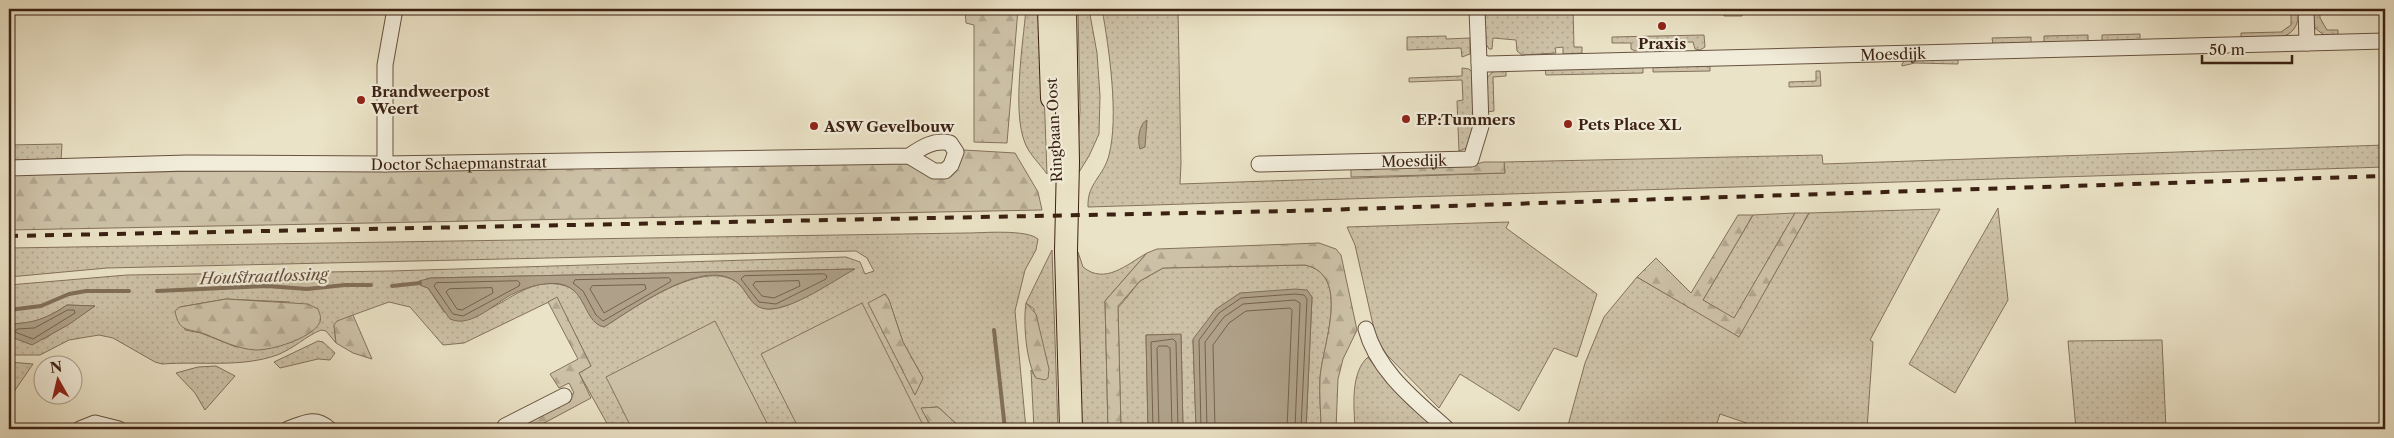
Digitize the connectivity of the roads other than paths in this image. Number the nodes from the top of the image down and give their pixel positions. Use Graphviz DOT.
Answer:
graph roads {
  1 [pos="395,9"];
  2 [pos="1049,9"];
  3 [pos="1065,9"];
  4 [pos="1477,9"];
  5 [pos="2306,9"];
  6 [pos="2385,41"];
  7 [pos="2307,42"];
  8 [pos="1478,62"];
  9 [pos="909,156"];
  10 [pos="385,164"];
  11 [pos="1259,164"];
  12 [pos="9,168"];
  13 [pos="1066,251"];
  14 [pos="1366,329"];
  15 [pos="564,396"];
  16 [pos="80,429"];
  17 [pos="119,429"];
  18 [pos="288,429"];
  19 [pos="329,429"];
  20 [pos="506,429"];
  21 [pos="1071,429"];
  22 [pos="1447,429"];
  1 -- 10 [label="street"];
  2 -- 13 [label="main road, Ringbaan Oost"];
  3 -- 13 [label="main road, Ringbaan Oost"];
  4 -- 8 [label="street, Moesdijk"];
  5 -- 7 [label="street"];
  6 -- 7 [label="street, Moesdijk"];
  7 -- 8 [label="street, Moesdijk"];
  8 -- 11 [label="street, Moesdijk"];
  9 -- 10 [label="street, Doctor Schaepmanstraat"];
  10 -- 12 [label="street, Doctor Schaepmanstraat"];
  13 -- 21 [label="main road, Ringbaan Oost"];
  14 -- 22 [label="street"];
  15 -- 20 [label="street"];
  16 -- 17 [label="street"];
  18 -- 19 [label="street"];
}
